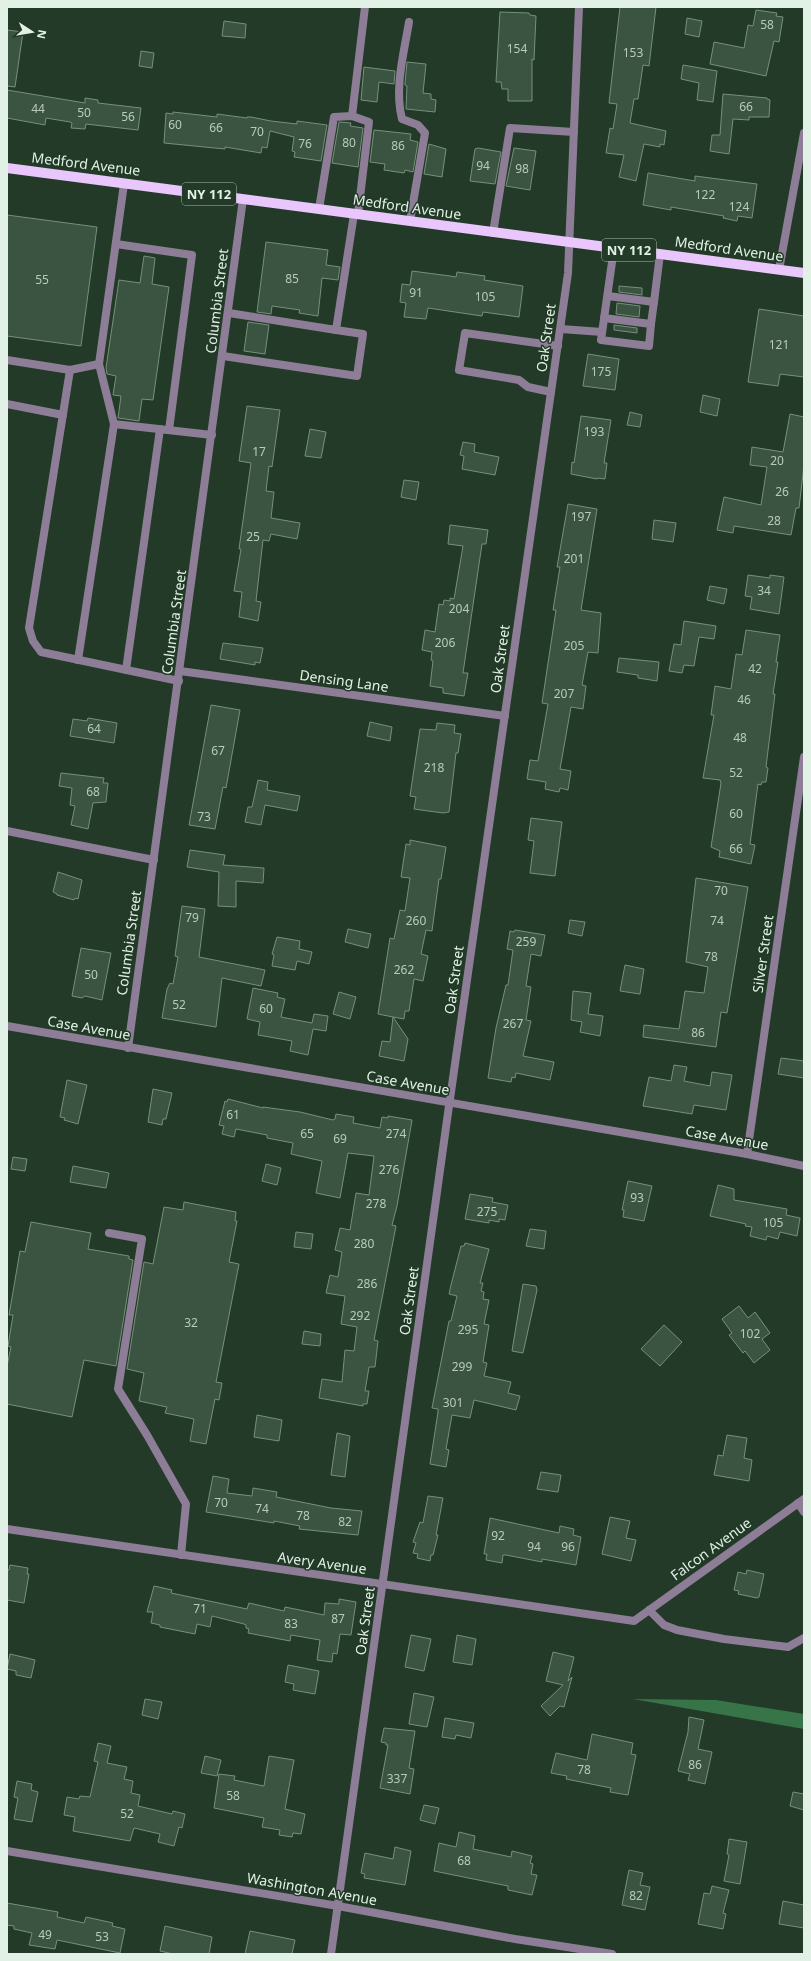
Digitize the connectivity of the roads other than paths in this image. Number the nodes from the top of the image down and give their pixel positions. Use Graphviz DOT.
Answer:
graph roads {
  1 [pos="365,7"];
  2 [pos="579,7"];
  3 [pos="408,22"];
  4 [pos="352,116"];
  5 [pos="574,132"];
  6 [pos="804,133"];
  7 [pos="7,168"];
  8 [pos="124,184"];
  9 [pos="243,199"];
  10 [pos="319,209"];
  11 [pos="356,214"];
  12 [pos="410,222"];
  13 [pos="493,233"];
  14 [pos="570,242"];
  15 [pos="116,244"];
  16 [pos="614,248"];
  17 [pos="660,254"];
  18 [pos="779,270"];
  19 [pos="804,273"];
  20 [pos="608,296"];
  21 [pos="654,302"];
  22 [pos="229,313"];
  23 [pos="604,318"];
  24 [pos="651,324"];
  25 [pos="561,329"];
  26 [pos="336,330"];
  27 [pos="602,336"];
  28 [pos="558,346"];
  29 [pos="223,356"];
  30 [pos="7,360"];
  31 [pos="99,364"];
  32 [pos="70,370"];
  33 [pos="551,392"];
  34 [pos="7,404"];
  35 [pos="63,415"];
  36 [pos="114,424"];
  37 [pos="160,429"];
  38 [pos="169,430"];
  39 [pos="212,435"];
  40 [pos="78,660"];
  41 [pos="126,670"];
  42 [pos="180,671"];
  43 [pos="179,681"];
  44 [pos="505,716"];
  45 [pos="804,757"];
  46 [pos="7,831"];
  47 [pos="154,860"];
  48 [pos="7,1026"];
  49 [pos="128,1048"];
  50 [pos="449,1104"];
  51 [pos="747,1154"];
  52 [pos="804,1166"];
  53 [pos="109,1233"];
  54 [pos="801,1501"];
  55 [pos="804,1512"];
  56 [pos="7,1529"];
  57 [pos="181,1555"];
  58 [pos="383,1585"];
  59 [pos="649,1610"];
  60 [pos="634,1621"];
  61 [pos="804,1638"];
  62 [pos="7,1851"];
  63 [pos="338,1906"];
  64 [pos="331,1954"];
  65 [pos="612,1954"];
  1 -- 4 [label="street"];
  2 -- 5 [label="street, Oak Street"];
  3 -- 12 [label="street"];
  4 -- 10 [label="street"];
  4 -- 11 [label="street"];
  5 -- 13 [label="street"];
  5 -- 14 [label="street, Oak Street"];
  6 -- 18 [label="street"];
  7 -- 8 [label="main road, Medford Avenue / NY 112"];
  8 -- 9 [label="main road, Medford Avenue / NY 112"];
  8 -- 15 [label="street"];
  9 -- 10 [label="main road, Medford Avenue / NY 112"];
  9 -- 22 [label="street, Columbia Street"];
  10 -- 11 [label="main road, Medford Avenue / NY 112"];
  11 -- 12 [label="main road, Medford Avenue / NY 112"];
  11 -- 26 [label="street"];
  12 -- 13 [label="main road, Medford Avenue / NY 112"];
  13 -- 14 [label="main road, Medford Avenue / NY 112"];
  14 -- 16 [label="main road, Medford Avenue / NY 112"];
  14 -- 25 [label="street, Oak Street"];
  15 -- 31 [label="street"];
  15 -- 38 [label="street"];
  16 -- 17 [label="main road, Medford Avenue / NY 112"];
  16 -- 20 [label="street"];
  17 -- 18 [label="main road, Medford Avenue / NY 112"];
  17 -- 21 [label="street"];
  18 -- 19 [label="main road, Medford Avenue / NY 112"];
  20 -- 21 [label="street"];
  20 -- 23 [label="street"];
  21 -- 24 [label="street"];
  22 -- 26 [label="street"];
  22 -- 29 [label="street, Columbia Street"];
  23 -- 24 [label="street"];
  23 -- 27 [label="street"];
  24 -- 27 [label="street"];
  25 -- 27 [label="street"];
  25 -- 28 [label="street, Oak Street"];
  26 -- 29 [label="street"];
  28 -- 33 [label="street, Oak Street"];
  28 -- 33 [label="street"];
  29 -- 39 [label="street, Columbia Street"];
  30 -- 32 [label="street"];
  31 -- 32 [label="street"];
  31 -- 36 [label="street"];
  32 -- 35 [label="street"];
  33 -- 44 [label="street, Oak Street"];
  34 -- 35 [label="street"];
  35 -- 40 [label="street"];
  36 -- 37 [label="street"];
  36 -- 40 [label="street"];
  37 -- 38 [label="street"];
  37 -- 41 [label="street"];
  38 -- 39 [label="street"];
  39 -- 42 [label="street, Columbia Street"];
  40 -- 41 [label="street"];
  41 -- 43 [label="street"];
  42 -- 43 [label="street, Columbia Street"];
  42 -- 44 [label="street, Densing Lane"];
  43 -- 47 [label="street, Columbia Street"];
  44 -- 50 [label="street, Oak Street"];
  45 -- 51 [label="street, Silver Street"];
  46 -- 47 [label="street"];
  47 -- 49 [label="street, Columbia Street"];
  48 -- 49 [label="street, Case Avenue"];
  49 -- 50 [label="street, Case Avenue"];
  50 -- 51 [label="street, Case Avenue"];
  50 -- 58 [label="street, Oak Street"];
  51 -- 52 [label="street, Case Avenue"];
  53 -- 57 [label="street"];
  54 -- 55 [label="street"];
  54 -- 59 [label="street, Falcon Avenue"];
  56 -- 57 [label="street, Avery Avenue"];
  57 -- 58 [label="street, Avery Avenue"];
  58 -- 60 [label="street, Avery Avenue"];
  58 -- 63 [label="street, Oak Street"];
  59 -- 60 [label="street, Falcon Avenue"];
  59 -- 61 [label="street"];
  62 -- 63 [label="street, Washington Avenue"];
  63 -- 64 [label="street, Oak Street"];
  63 -- 65 [label="street, Washington Avenue"];
}
